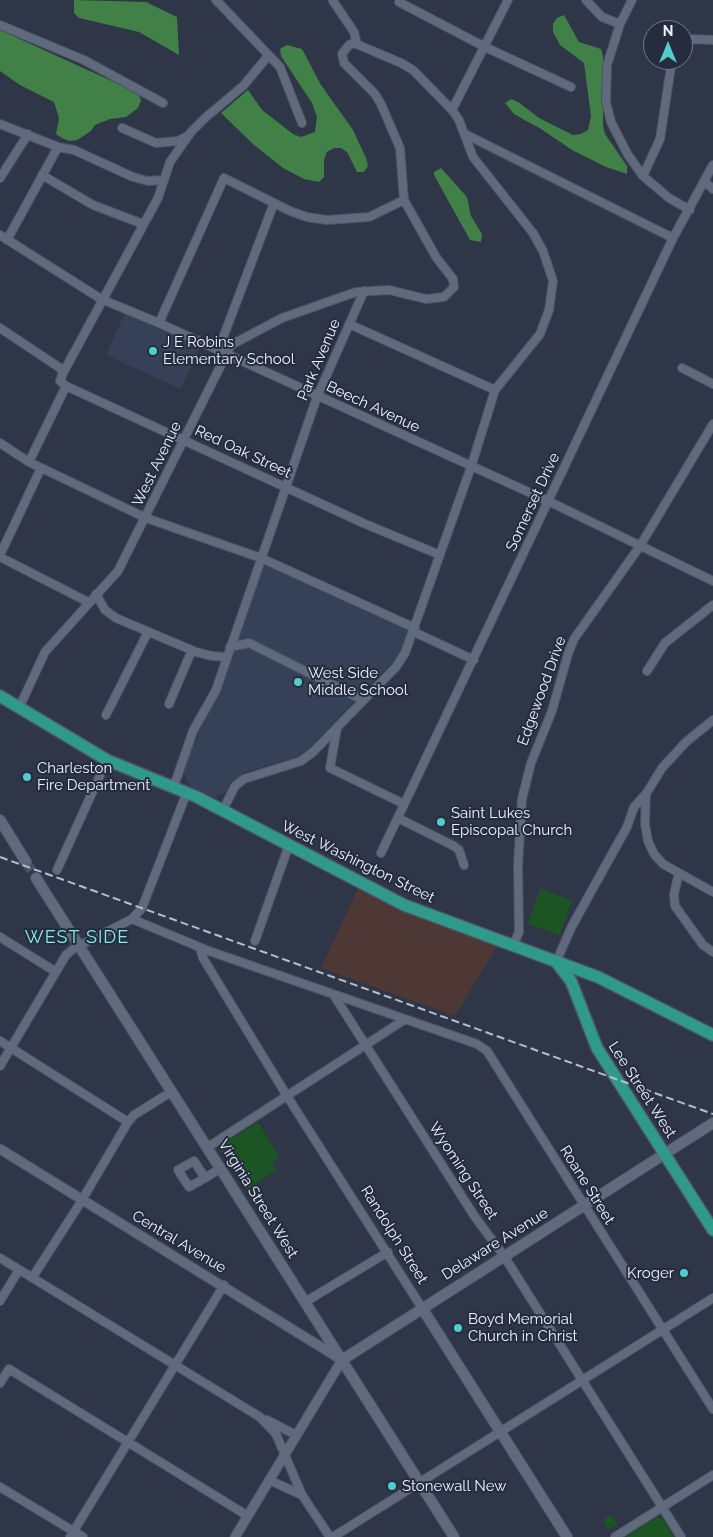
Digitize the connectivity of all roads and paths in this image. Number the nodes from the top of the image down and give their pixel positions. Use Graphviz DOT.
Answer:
graph roads {
  1 [pos="216,0"];
  2 [pos="508,0"];
  3 [pos="586,0"];
  4 [pos="632,0"];
  5 [pos="332,1"];
  6 [pos="399,2"];
  7 [pos="620,24"];
  8 [pos="0,26"];
  9 [pos="693,38"];
  10 [pos="713,40"];
  11 [pos="357,44"];
  12 [pos="485,47"];
  13 [pos="269,55"];
  14 [pos="670,70"];
  15 [pos="571,87"];
  16 [pos="164,103"];
  17 [pos="452,110"];
  18 [pos="302,123"];
  19 [pos="0,124"];
  20 [pos="122,128"];
  21 [pos="28,134"];
  22 [pos="465,134"];
  23 [pos="189,135"];
  24 [pos="58,147"];
  25 [pos="713,165"];
  26 [pos="42,176"];
  27 [pos="643,176"];
  28 [pos="0,178"];
  29 [pos="162,180"];
  30 [pos="705,182"];
  31 [pos="713,189"];
  32 [pos="404,200"];
  33 [pos="274,203"];
  34 [pos="690,210"];
  35 [pos="143,224"];
  36 [pos="0,235"];
  37 [pos="673,238"];
  38 [pos="7,240"];
  39 [pos="364,291"];
  40 [pos="101,299"];
  41 [pos="159,323"];
  42 [pos="349,324"];
  43 [pos="0,328"];
  44 [pos="221,352"];
  45 [pos="682,368"];
  46 [pos="63,373"];
  47 [pos="713,384"];
  48 [pos="66,386"];
  49 [pos="495,390"];
  50 [pos="317,397"];
  51 [pos="713,424"];
  52 [pos="184,439"];
  53 [pos="0,443"];
  54 [pos="29,462"];
  55 [pos="471,467"];
  56 [pos="41,468"];
  57 [pos="286,487"];
  58 [pos="548,501"];
  59 [pos="146,518"];
  60 [pos="640,546"];
  61 [pos="440,555"];
  62 [pos="0,556"];
  63 [pos="261,558"];
  64 [pos="713,581"];
  65 [pos="96,594"];
  66 [pos="88,602"];
  67 [pos="713,605"];
  68 [pos="414,630"];
  69 [pos="148,632"];
  70 [pos="230,647"];
  71 [pos="192,650"];
  72 [pos="227,657"];
  73 [pos="474,660"];
  74 [pos="647,671"];
  75 [pos="0,696"];
  76 [pos="363,700"];
  77 [pos="169,704"];
  78 [pos="19,708"];
  79 [pos="106,715"];
  80 [pos="713,720"];
  81 [pos="337,728"];
  82 [pos="108,760"];
  83 [pos="174,786"];
  84 [pos="187,792"];
  85 [pos="646,794"];
  86 [pos="404,804"];
  87 [pos="223,810"];
  88 [pos="398,818"];
  89 [pos="0,820"];
  90 [pos="289,845"];
  91 [pos="381,853"];
  92 [pos="26,862"];
  93 [pos="464,865"];
  94 [pos="57,870"];
  95 [pos="679,874"];
  96 [pos="36,878"];
  97 [pos="713,892"];
  98 [pos="132,920"];
  99 [pos="0,937"];
  100 [pos="254,941"];
  101 [pos="80,946"];
  102 [pos="513,946"];
  103 [pos="200,948"];
  104 [pos="713,952"];
  105 [pos="556,962"];
  106 [pos="56,972"];
  107 [pos="623,990"];
  108 [pos="335,997"];
  109 [pos="579,1000"];
  110 [pos="404,1020"];
  111 [pos="713,1035"];
  112 [pos="0,1042"];
  113 [pos="367,1045"];
  114 [pos="11,1048"];
  115 [pos="0,1066"];
  116 [pos="171,1092"];
  117 [pos="287,1096"];
  118 [pos="128,1122"];
  119 [pos="713,1123"];
  120 [pos="208,1147"];
  121 [pos="0,1149"];
  122 [pos="665,1154"];
  123 [pos="221,1168"];
  124 [pos="205,1178"];
  125 [pos="83,1199"];
  126 [pos="584,1206"];
  127 [pos="713,1230"];
  128 [pos="388,1252"];
  129 [pos="504,1256"];
  130 [pos="0,1258"];
  131 [pos="19,1270"];
  132 [pos="32,1278"];
  133 [pos="224,1285"];
  134 [pos="713,1298"];
  135 [pos="0,1301"];
  136 [pos="305,1302"];
  137 [pos="422,1308"];
  138 [pos="663,1330"];
  139 [pos="342,1360"];
  140 [pos="175,1367"];
  141 [pos="581,1381"];
  142 [pos="0,1383"];
  143 [pos="713,1409"];
  144 [pos="260,1417"];
  145 [pos="500,1432"];
  146 [pos="296,1435"];
  147 [pos="130,1442"];
  148 [pos="285,1453"];
  149 [pos="713,1475"];
  150 [pos="269,1480"];
  151 [pos="420,1483"];
  152 [pos="0,1486"];
  153 [pos="302,1495"];
  154 [pos="662,1507"];
  155 [pos="248,1516"];
  156 [pos="72,1534"];
  157 [pos="83,1537"];
  158 [pos="235,1537"];
  159 [pos="332,1537"];
  160 [pos="454,1537"];
  161 [pos="568,1537"];
  162 [pos="615,1537"];
  163 [pos="681,1537"];
  1 -- 13 [label="street"];
  2 -- 12 [label="street"];
  3 -- 7 [label="street"];
  4 -- 7 [label="street"];
  5 -- 11 [label="street"];
  6 -- 12 [label="street"];
  7 -- 27 [label="street"];
  8 -- 16 [label="street"];
  9 -- 10 [label="street"];
  11 -- 17 [label="street"];
  11 -- 32 [label="street"];
  12 -- 15 [label="street"];
  12 -- 17 [label="street"];
  13 -- 18 [label="street"];
  13 -- 23 [label="street"];
  14 -- 27 [label="street"];
  17 -- 22 [label="street"];
  19 -- 21 [label="street"];
  20 -- 23 [label="street"];
  21 -- 24 [label="street"];
  21 -- 28 [label="street"];
  22 -- 37 [label="street"];
  22 -- 49 [label="street"];
  23 -- 29 [label="street"];
  24 -- 26 [label="street"];
  24 -- 29 [label="street"];
  25 -- 30 [label="street, Somerset Drive"];
  26 -- 35 [label="street"];
  26 -- 38 [label="street"];
  27 -- 34 [label="street"];
  29 -- 35 [label="street"];
  30 -- 31 [label="street"];
  30 -- 34 [label="street, Somerset Drive"];
  32 -- 33 [label="street"];
  32 -- 39 [label="street"];
  33 -- 41 [label="street"];
  33 -- 44 [label="street"];
  34 -- 37 [label="street, Somerset Drive"];
  35 -- 40 [label="street"];
  36 -- 38 [label="street, Beech Avenue"];
  37 -- 58 [label="street, Somerset Drive"];
  38 -- 40 [label="street, Beech Avenue"];
  39 -- 42 [label="street, Park Avenue"];
  39 -- 44 [label="street, West Avenue"];
  40 -- 41 [label="street, Beech Avenue"];
  40 -- 46 [label="street"];
  41 -- 44 [label="street, Beech Avenue"];
  42 -- 49 [label="street"];
  42 -- 50 [label="street, Park Avenue"];
  43 -- 46 [label="street"];
  44 -- 50 [label="street, Beech Avenue"];
  44 -- 52 [label="street, West Avenue"];
  45 -- 47 [label="street"];
  46 -- 48 [label="street"];
  48 -- 52 [label="street, Red Oak Street"];
  48 -- 54 [label="street"];
  49 -- 55 [label="street"];
  50 -- 55 [label="street, Beech Avenue"];
  50 -- 57 [label="street, Park Avenue"];
  51 -- 60 [label="street, Edgewood Drive"];
  52 -- 57 [label="street, Red Oak Street"];
  52 -- 59 [label="street, West Avenue"];
  53 -- 54 [label="street"];
  54 -- 56 [label="street"];
  55 -- 58 [label="street, Beech Avenue"];
  55 -- 61 [label="street"];
  56 -- 59 [label="street"];
  56 -- 62 [label="street"];
  57 -- 61 [label="street, Red Oak Street"];
  57 -- 63 [label="street, Park Avenue"];
  58 -- 60 [label="street, Beech Avenue"];
  58 -- 73 [label="street, Somerset Drive"];
  59 -- 63 [label="street"];
  59 -- 65 [label="street, West Avenue"];
  60 -- 64 [label="street, Beech Avenue"];
  60 -- 102 [label="street, Edgewood Drive"];
  61 -- 68 [label="street"];
  62 -- 66 [label="street"];
  63 -- 68 [label="street"];
  63 -- 70 [label="street, Park Avenue"];
  65 -- 66 [label="street, West Avenue"];
  65 -- 69 [label="street"];
  66 -- 78 [label="street, West Avenue"];
  67 -- 74 [label="street"];
  68 -- 73 [label="street"];
  68 -- 76 [label="street"];
  69 -- 71 [label="street"];
  69 -- 79 [label="street"];
  70 -- 72 [label="street, Park Avenue"];
  70 -- 76 [label="street"];
  71 -- 72 [label="street"];
  71 -- 77 [label="street"];
  72 -- 83 [label="street, Park Avenue"];
  73 -- 86 [label="street, Somerset Drive"];
  75 -- 78 [label="main road, West Washington Street"];
  76 -- 81 [label="street"];
  78 -- 82 [label="main road, West Washington Street"];
  80 -- 85 [label="street"];
  81 -- 86 [label="street"];
  81 -- 87 [label="street"];
  82 -- 83 [label="main road, West Washington Street"];
  82 -- 94 [label="street"];
  83 -- 84 [label="main road, West Washington Street"];
  84 -- 87 [label="main road, West Washington Street"];
  84 -- 98 [label="street"];
  85 -- 95 [label="street"];
  85 -- 105 [label="street"];
  86 -- 88 [label="street, Somerset Drive"];
  87 -- 90 [label="main road, West Washington Street"];
  88 -- 91 [label="street, Somerset Drive"];
  88 -- 93 [label="street"];
  89 -- 92 [label="main road"];
  90 -- 100 [label="street"];
  90 -- 102 [label="main road, West Washington Street"];
  95 -- 97 [label="street"];
  95 -- 104 [label="street"];
  96 -- 101 [label="main road, Virginia Street West"];
  98 -- 101 [label="street"];
  98 -- 103 [label="street, Roane Street"];
  99 -- 106 [label="street"];
  101 -- 106 [label="street"];
  101 -- 116 [label="main road, Virginia Street West"];
  102 -- 105 [label="main road, West Washington Street"];
  103 -- 108 [label="street, Roane Street"];
  103 -- 117 [label="street, Randolph Street"];
  105 -- 107 [label="main road, West Washington Street"];
  105 -- 109 [label="main road, Lee Street West"];
  106 -- 114 [label="street"];
  107 -- 109 [label="main road"];
  107 -- 111 [label="main road, West Washington Street"];
  108 -- 110 [label="street, Roane Street"];
  108 -- 113 [label="street, Wyoming Street"];
  109 -- 122 [label="main road, Lee Street West"];
  110 -- 113 [label="street"];
  110 -- 126 [label="street, Roane Street"];
  112 -- 114 [label="street"];
  113 -- 117 [label="street"];
  113 -- 129 [label="street, Wyoming Street"];
  114 -- 115 [label="street"];
  114 -- 118 [label="street"];
  116 -- 118 [label="street"];
  116 -- 120 [label="main road, Virginia Street West"];
  117 -- 120 [label="street"];
  117 -- 128 [label="street, Randolph Street"];
  118 -- 125 [label="street"];
  119 -- 122 [label="main road, Delaware Avenue"];
  120 -- 123 [label="main road, Virginia Street West"];
  121 -- 125 [label="street, Central Avenue"];
  122 -- 126 [label="main road, Delaware Avenue"];
  122 -- 127 [label="main road, Lee Street West"];
  123 -- 124 [label="street"];
  123 -- 136 [label="main road, Virginia Street West"];
  125 -- 132 [label="street"];
  125 -- 133 [label="street, Central Avenue"];
  126 -- 129 [label="main road, Delaware Avenue"];
  126 -- 138 [label="street, Roane Street"];
  128 -- 136 [label="street"];
  128 -- 137 [label="street, Randolph Street"];
  129 -- 137 [label="main road, Delaware Avenue"];
  129 -- 141 [label="street, Wyoming Street"];
  130 -- 131 [label="street"];
  131 -- 132 [label="street"];
  131 -- 135 [label="street"];
  132 -- 140 [label="street"];
  133 -- 139 [label="street, Central Avenue"];
  133 -- 140 [label="street"];
  134 -- 138 [label="street"];
  136 -- 139 [label="main road, Virginia Street West"];
  137 -- 139 [label="main road, Delaware Avenue"];
  137 -- 145 [label="main road, Randolph Street"];
  138 -- 141 [label="street"];
  138 -- 143 [label="street, Roane Street"];
  139 -- 146 [label="street, Delaware Avenue"];
  139 -- 151 [label="main road, Virginia Street West"];
  140 -- 144 [label="street"];
  140 -- 147 [label="street"];
  141 -- 145 [label="street"];
  141 -- 154 [label="street, Wyoming Street"];
  142 -- 147 [label="street"];
  144 -- 146 [label="street"];
  144 -- 148 [label="street"];
  145 -- 151 [label="street"];
  145 -- 161 [label="main road, Randolph Street"];
  146 -- 148 [label="street, Delaware Avenue"];
  147 -- 155 [label="street"];
  147 -- 156 [label="street"];
  148 -- 150 [label="street, Delaware Avenue"];
  148 -- 153 [label="street"];
  149 -- 154 [label="street"];
  150 -- 153 [label="street"];
  150 -- 155 [label="street, Delaware Avenue"];
  151 -- 159 [label="street"];
  151 -- 160 [label="main road, Virginia Street West"];
  152 -- 156 [label="street"];
  153 -- 159 [label="street"];
  154 -- 162 [label="street"];
  154 -- 163 [label="street, Wyoming Street"];
  155 -- 158 [label="street, Delaware Avenue"];
  156 -- 157 [label="street"];
}
